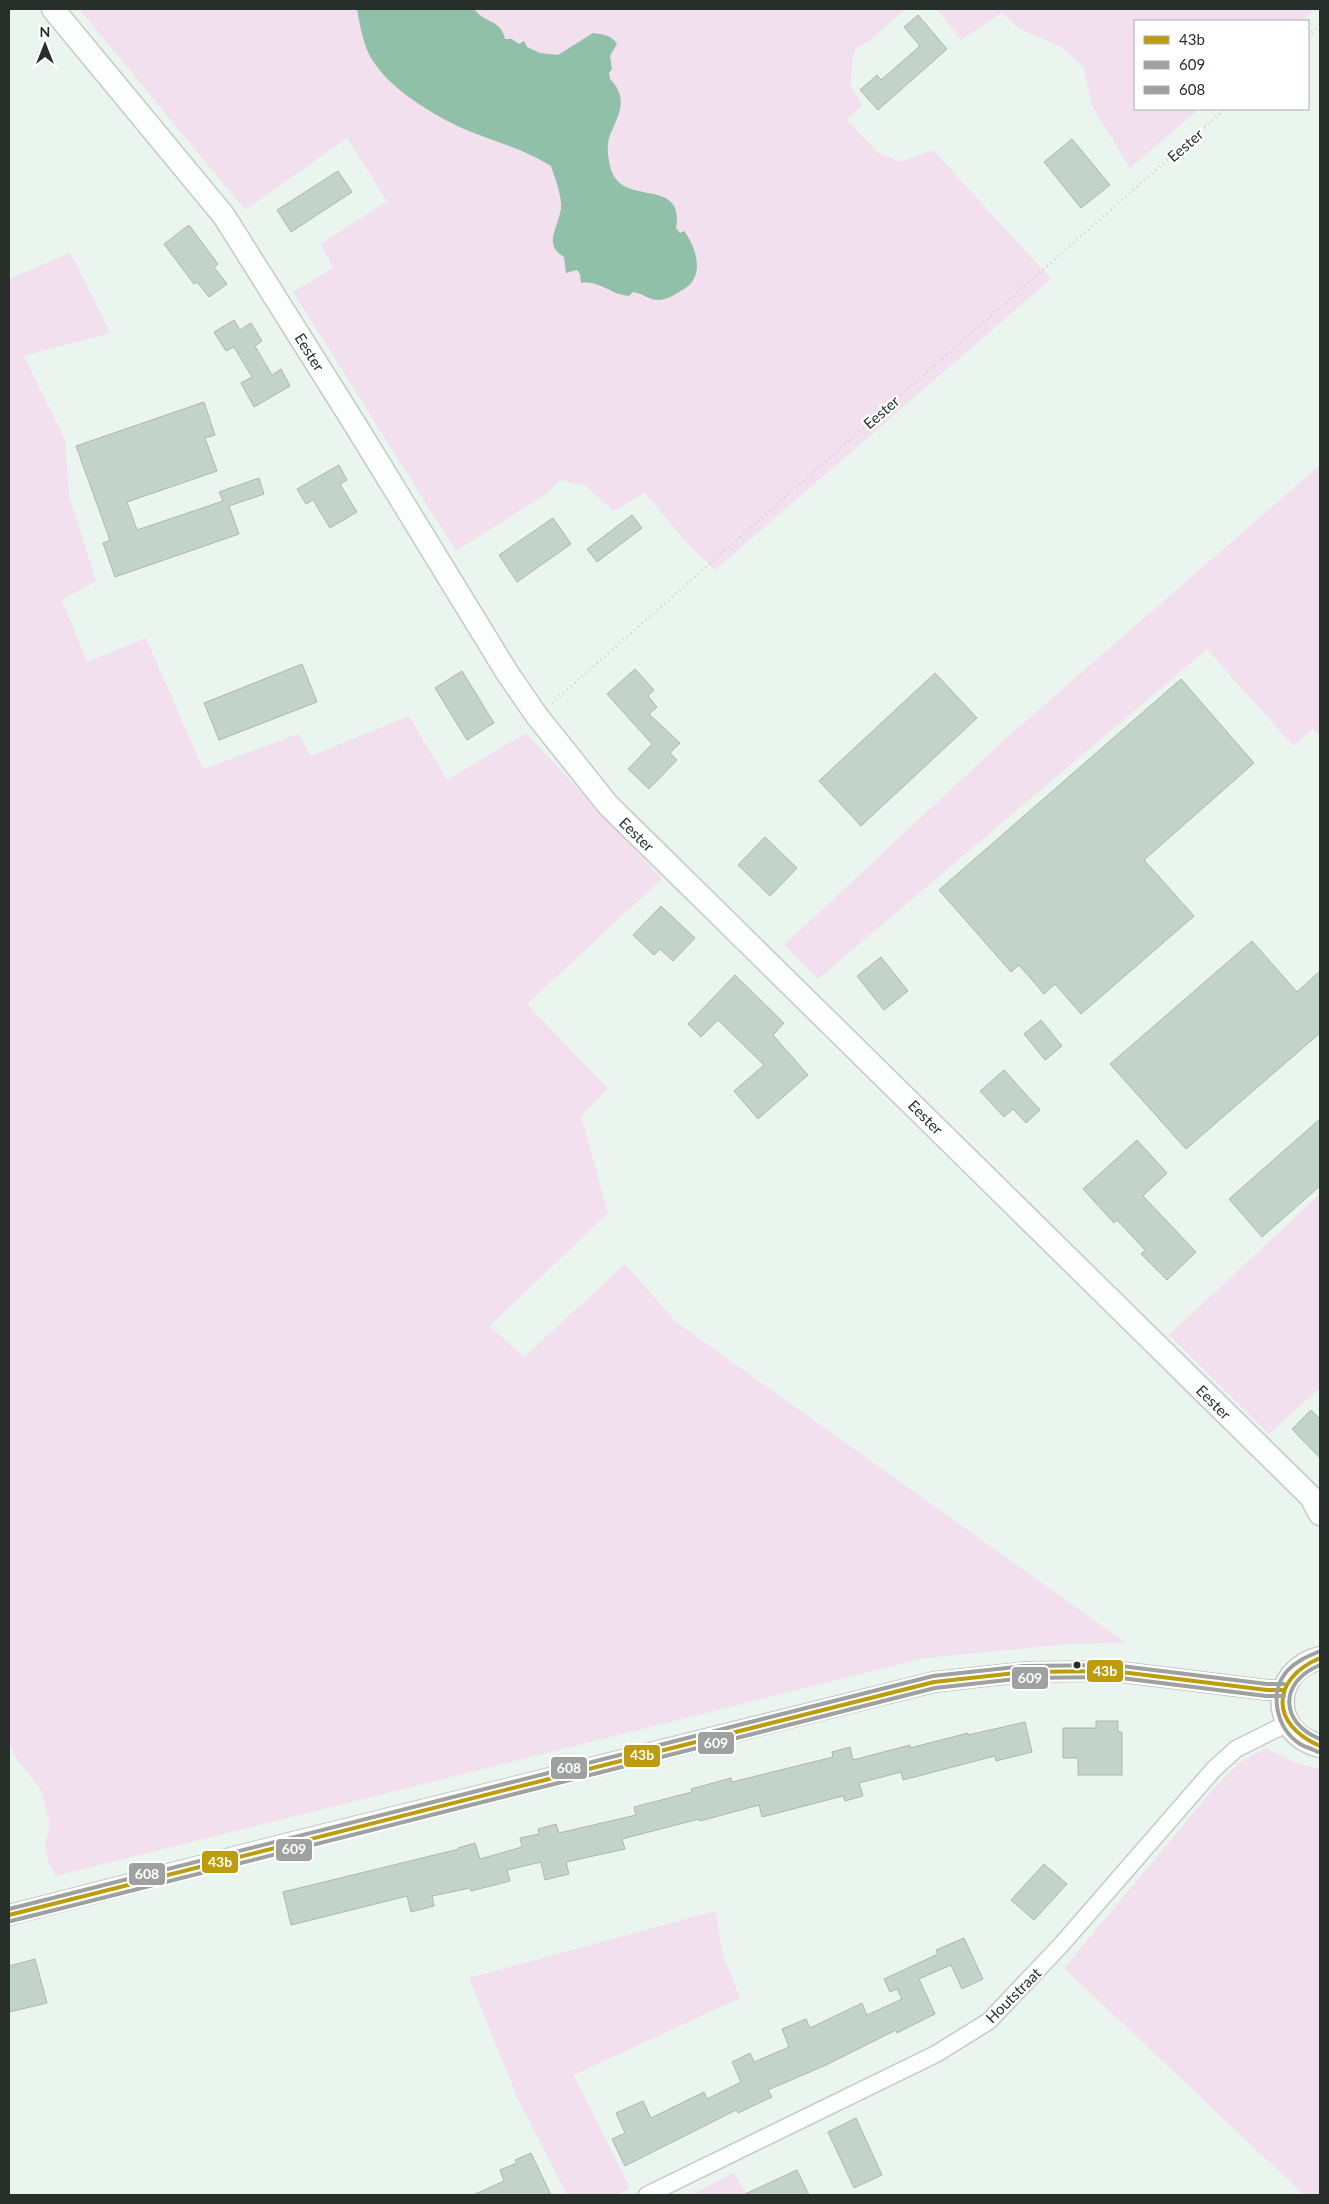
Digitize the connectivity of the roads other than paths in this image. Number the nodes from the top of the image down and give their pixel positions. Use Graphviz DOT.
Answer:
graph roads {
  1 [pos="53,9"];
  2 [pos="1317,1499"];
  3 [pos="1320,1658"];
  4 [pos="1284,1690"];
  5 [pos="1288,1723"];
  6 [pos="1320,1746"];
  7 [pos="9,1915"];
  8 [pos="647,2195"];
  1 -- 2 [label="main road, Eester"];
  3 -- 4 [label="main road"];
  4 -- 5 [label="main road"];
  4 -- 7 [label="street"];
  5 -- 6 [label="main road"];
  5 -- 8 [label="street, Houtstraat"];
}
